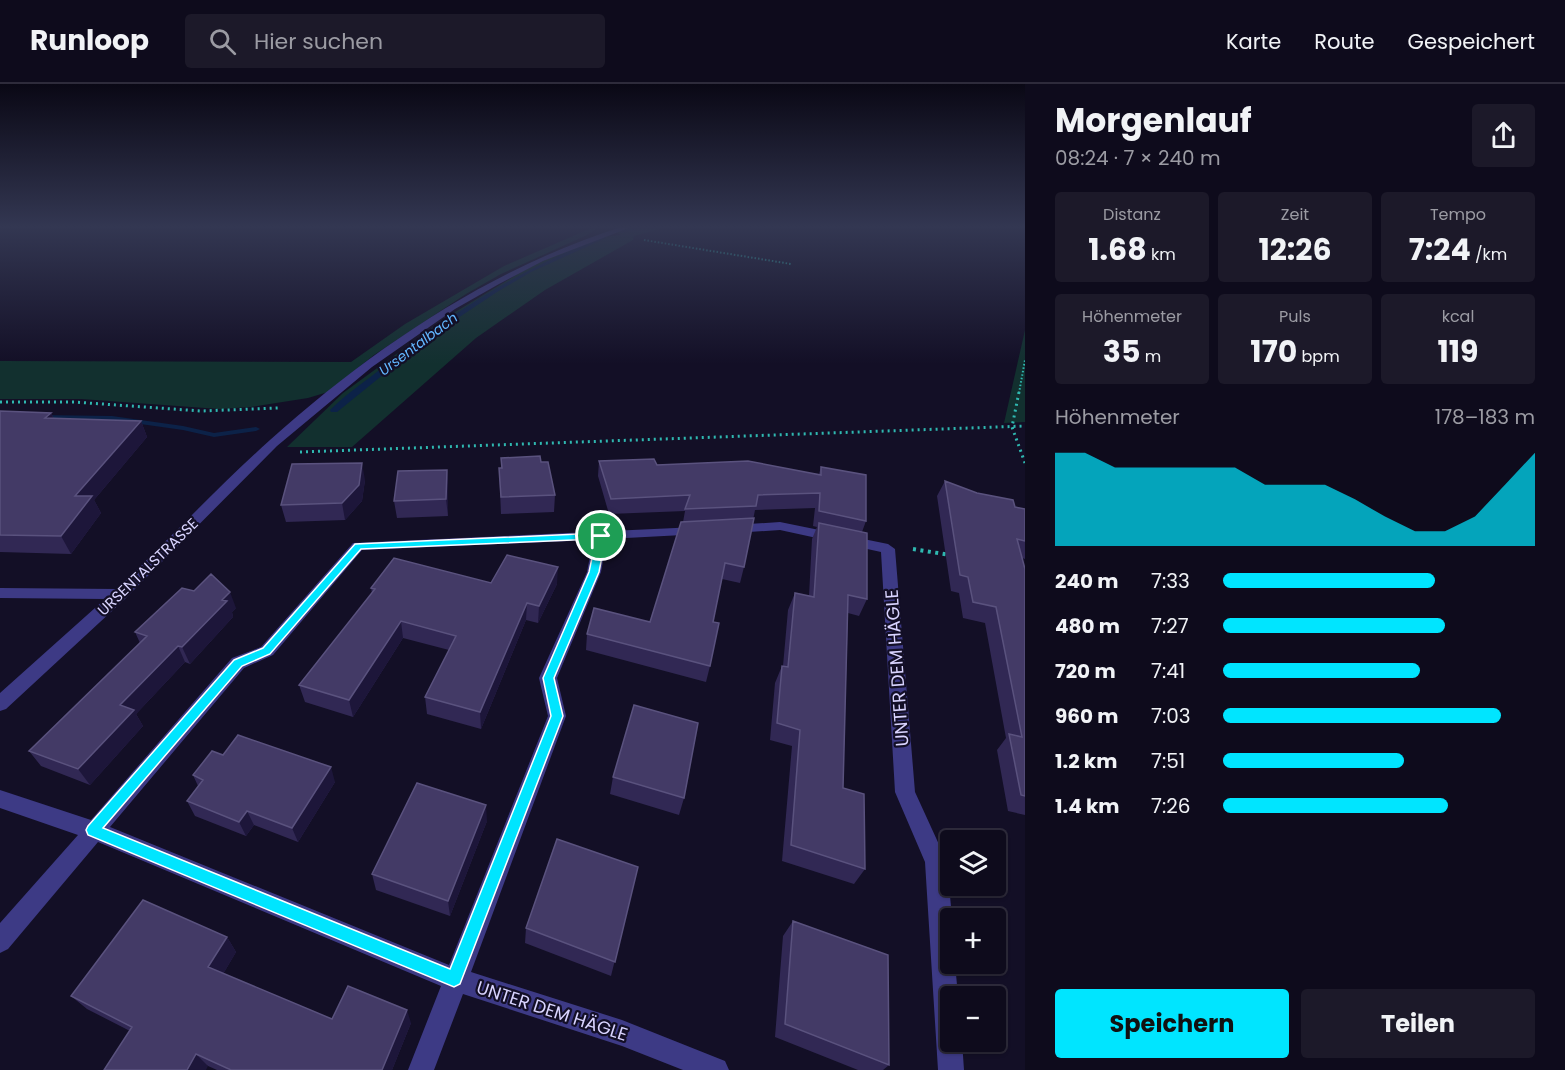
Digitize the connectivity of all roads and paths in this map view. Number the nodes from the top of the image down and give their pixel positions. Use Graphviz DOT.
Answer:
graph roads {
  1 [pos="514,272"];
  2 [pos="1025,360"];
  3 [pos="0,402"];
  4 [pos="315,408"];
  5 [pos="1025,426"];
  6 [pos="1011,427"];
  7 [pos="265,454"];
  8 [pos="1025,463"];
  9 [pos="601,536"];
  10 [pos="888,549"];
  11 [pos="960,557"];
  12 [pos="0,593"];
  13 [pos="121,594"];
  14 [pos="0,704"];
  15 [pos="0,799"];
  16 [pos="93,830"];
  17 [pos="0,941"];
  18 [pos="454,979"];
  19 [pos="421,1070"];
  20 [pos="716,1070"];
  21 [pos="951,1070"];
  1 -- 4 [label="street, URSENTALSTRASSE"];
  2 -- 6 [label="path"];
  3 -- 4 [label="path"];
  4 -- 7 [label="street, URSENTALSTRASSE"];
  5 -- 6 [label="path"];
  6 -- 7 [label="path"];
  6 -- 8 [label="path"];
  7 -- 13 [label="street, URSENTALSTRASSE"];
  9 -- 10 [label="street"];
  9 -- 16 [label="street"];
  9 -- 18 [label="street"];
  10 -- 11 [label="path"];
  10 -- 21 [label="street, UNTER DEM HÄGLE"];
  12 -- 13 [label="street"];
  13 -- 14 [label="street, URSENTALSTRASSE"];
  15 -- 16 [label="street, UNTER DEM HÄGLE"];
  16 -- 17 [label="street"];
  16 -- 18 [label="street, UNTER DEM HÄGLE"];
  18 -- 19 [label="street"];
  18 -- 20 [label="street, UNTER DEM HÄGLE"];
}
